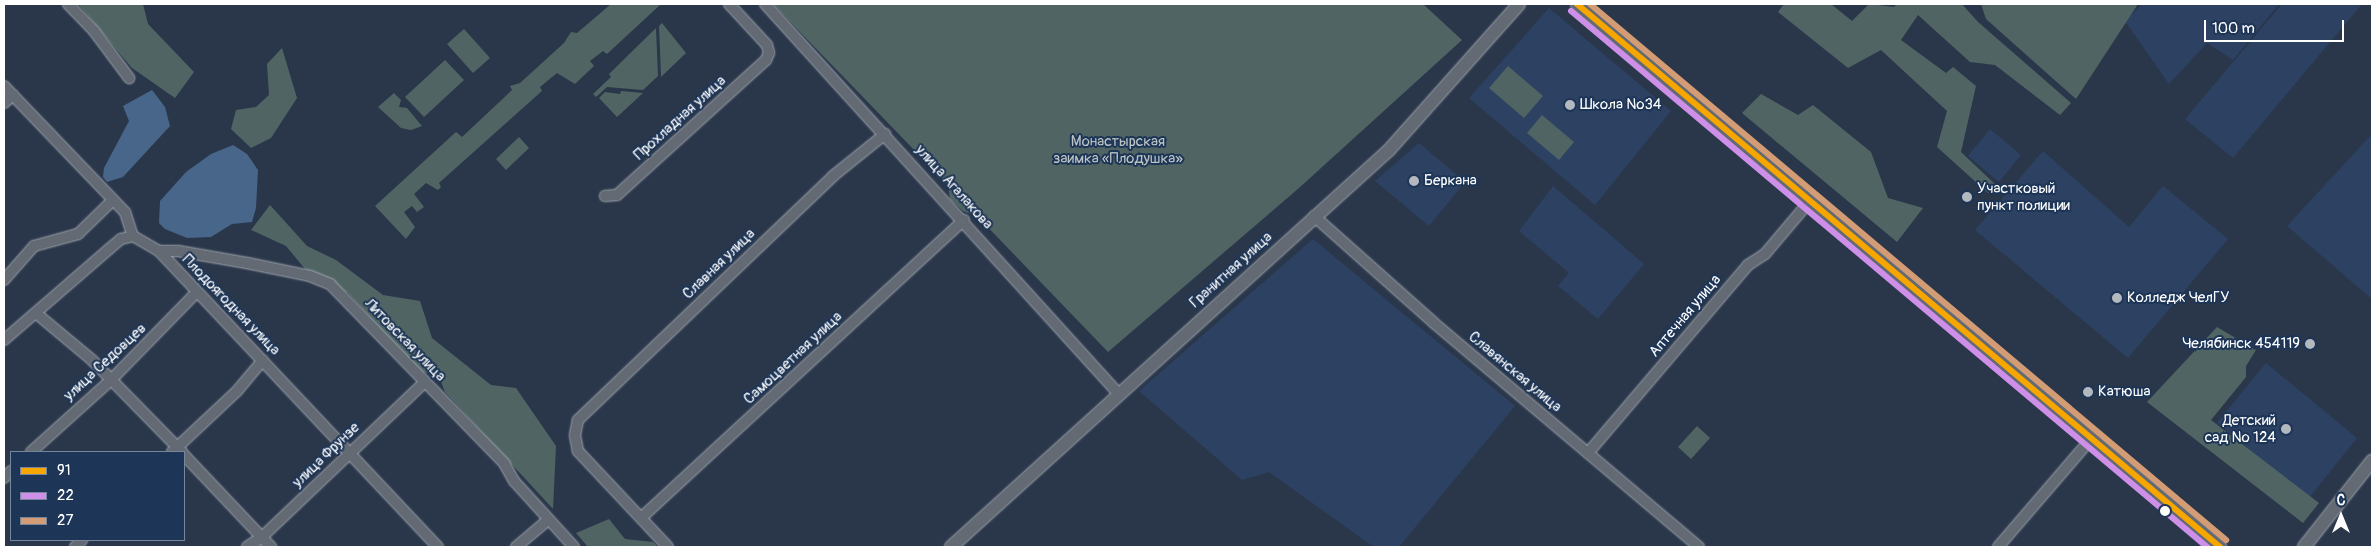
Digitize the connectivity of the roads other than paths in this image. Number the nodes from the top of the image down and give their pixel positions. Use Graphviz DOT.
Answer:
graph roads {
  1 [pos="68,4"];
  2 [pos="730,4"];
  3 [pos="766,4"];
  4 [pos="1519,4"];
  5 [pos="1577,4"];
  6 [pos="129,78"];
  7 [pos="4,86"];
  8 [pos="13,95"];
  9 [pos="4,104"];
  10 [pos="885,134"];
  11 [pos="605,196"];
  12 [pos="113,200"];
  13 [pos="1809,202"];
  14 [pos="1314,216"];
  15 [pos="964,220"];
  16 [pos="133,236"];
  17 [pos="159,251"];
  18 [pos="4,280"];
  19 [pos="197,292"];
  20 [pos="37,314"];
  21 [pos="4,340"];
  22 [pos="263,360"];
  23 [pos="111,380"];
  24 [pos="425,382"];
  25 [pos="1118,393"];
  26 [pos="2090,439"];
  27 [pos="32,451"];
  28 [pos="178,451"];
  29 [pos="1588,453"];
  30 [pos="349,455"];
  31 [pos="185,458"];
  32 [pos="2372,461"];
  33 [pos="642,517"];
  34 [pos="548,520"];
  35 [pos="262,537"];
  36 [pos="247,547"];
  37 [pos="271,547"];
  38 [pos="438,547"];
  39 [pos="516,547"];
  40 [pos="574,547"];
  41 [pos="668,547"];
  42 [pos="951,547"];
  43 [pos="1699,547"];
  44 [pos="1998,547"];
  45 [pos="2220,547"];
  46 [pos="2304,547"];
  1 -- 6 [label="street"];
  2 -- 11 [label="street, Прохладная улица"];
  3 -- 10 [label="street, улица Агалакова"];
  4 -- 14 [label="street, Гранитная улица"];
  5 -- 13 [label="street"];
  7 -- 8 [label="street"];
  8 -- 9 [label="street"];
  8 -- 12 [label="street"];
  10 -- 15 [label="street, улица Агалакова"];
  10 -- 33 [label="street, Славная улица"];
  12 -- 16 [label="street"];
  12 -- 18 [label="street"];
  13 -- 26 [label="street"];
  13 -- 29 [label="street, Аптечная улица"];
  14 -- 25 [label="street, Гранитная улица"];
  14 -- 29 [label="street, Славянская улица"];
  15 -- 25 [label="street, улица Агалакова"];
  15 -- 33 [label="street, Самоцветная улица"];
  16 -- 17 [label="street, Плодоягодная улица"];
  16 -- 20 [label="street"];
  17 -- 19 [label="street, Плодоягодная улица"];
  17 -- 24 [label="street, Литовская улица"];
  19 -- 22 [label="street, Плодоягодная улица"];
  19 -- 23 [label="street, улица Седовцев"];
  20 -- 21 [label="street"];
  20 -- 23 [label="street"];
  22 -- 28 [label="street"];
  22 -- 30 [label="street, Плодоягодная улица"];
  23 -- 27 [label="street, улица Седовцев"];
  23 -- 28 [label="street"];
  24 -- 30 [label="street, улица Фрунзе"];
  24 -- 34 [label="street, Литовская улица"];
  25 -- 42 [label="street, Гранитная улица"];
  26 -- 44 [label="street"];
  26 -- 45 [label="street"];
  29 -- 43 [label="street, Славянская улица"];
  30 -- 35 [label="street, улица Фрунзе"];
  30 -- 38 [label="street, Плодоягодная улица"];
  31 -- 35 [label="street"];
  32 -- 46 [label="street"];
  33 -- 41 [label="street"];
  34 -- 39 [label="street"];
  34 -- 40 [label="street, Литовская улица"];
  35 -- 36 [label="street, улица Фрунзе"];
  35 -- 37 [label="street"];
}
